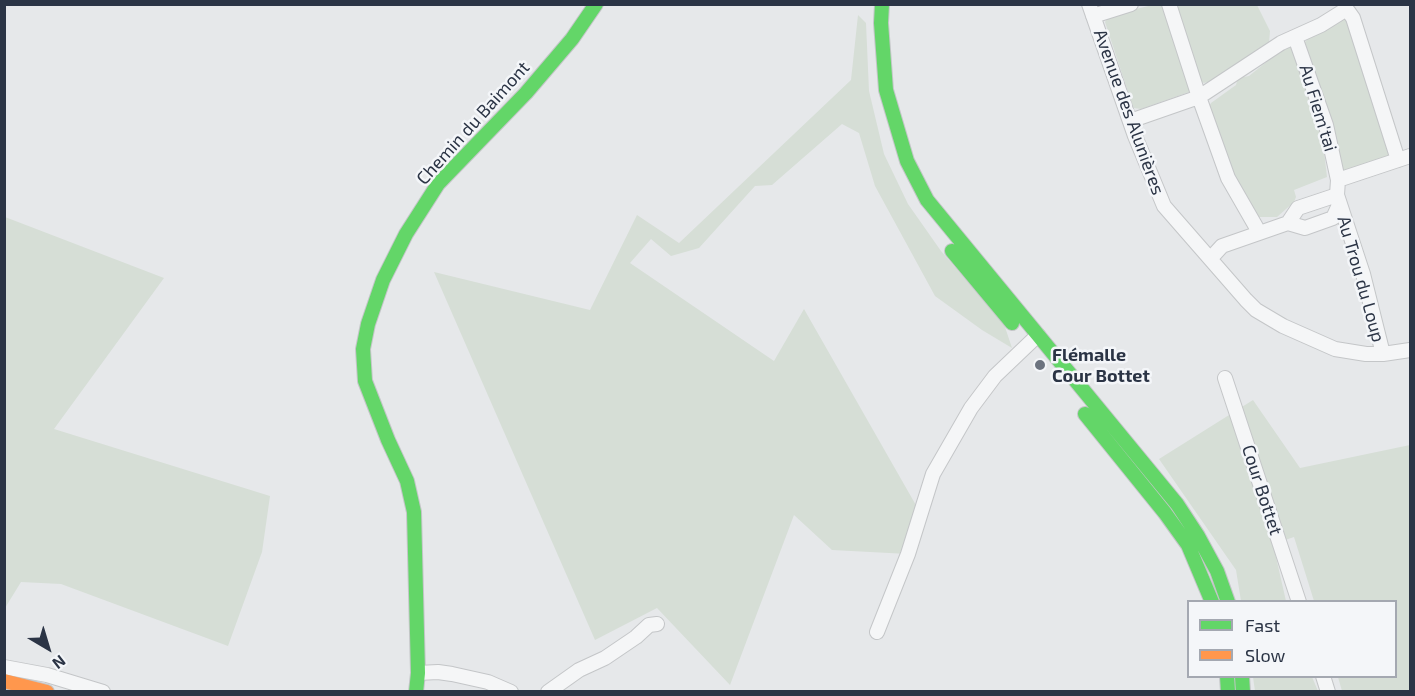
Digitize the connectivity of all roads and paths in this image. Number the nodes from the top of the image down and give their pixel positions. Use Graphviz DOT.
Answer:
graph roads {
  1 [pos="596,4"];
  2 [pos="873,4"];
  3 [pos="882,4"];
  4 [pos="1131,4"];
  5 [pos="1169,4"];
  6 [pos="1091,10"];
  7 [pos="1301,34"];
  8 [pos="1199,97"];
  9 [pos="1130,121"];
  10 [pos="1404,158"];
  11 [pos="1338,180"];
  12 [pos="1338,200"];
  13 [pos="1288,223"];
  14 [pos="1259,232"];
  15 [pos="1211,258"];
  16 [pos="1034,340"];
  17 [pos="1410,350"];
  18 [pos="1383,354"];
  19 [pos="1225,378"];
  20 [pos="1211,600"];
  21 [pos="1227,600"];
  22 [pos="1298,600"];
  23 [pos="657,624"];
  24 [pos="878,632"];
  25 [pos="4,667"];
  26 [pos="418,673"];
  27 [pos="4,681"];
  28 [pos="47,692"];
  29 [pos="103,692"];
  30 [pos="416,692"];
  31 [pos="511,692"];
  32 [pos="548,692"];
  1 -- 26 [label="main road, Chemin du Baimont"];
  2 -- 16 [label="main road"];
  3 -- 16 [label="main road"];
  4 -- 6 [label="street"];
  5 -- 8 [label="street"];
  6 -- 9 [label="street, Avenue des Alunières"];
  7 -- 8 [label="street"];
  7 -- 10 [label="street"];
  7 -- 11 [label="street, Au Fiem'tai"];
  8 -- 9 [label="street"];
  8 -- 14 [label="street"];
  9 -- 15 [label="street, Avenue des Alunières"];
  10 -- 11 [label="street"];
  11 -- 12 [label="street, Au Trou du Loup"];
  12 -- 13 [label="street, Au Trou du Loup"];
  12 -- 13 [label="street, Au Trou du Loup"];
  12 -- 18 [label="street, Au Trou du Loup"];
  13 -- 14 [label="street, Au Trou du Loup"];
  14 -- 15 [label="street, Au Trou du Loup"];
  15 -- 18 [label="street, Avenue des Alunières"];
  16 -- 20 [label="main road"];
  16 -- 21 [label="main road"];
  16 -- 24 [label="street"];
  17 -- 18 [label="street, Avenue des Alunières"];
  19 -- 22 [label="street, Cour Bottet"];
  23 -- 32 [label="street"];
  25 -- 29 [label="street"];
  26 -- 30 [label="main road, Chemin du Baimont"];
  26 -- 31 [label="street"];
  27 -- 28 [label="main road"];
}
